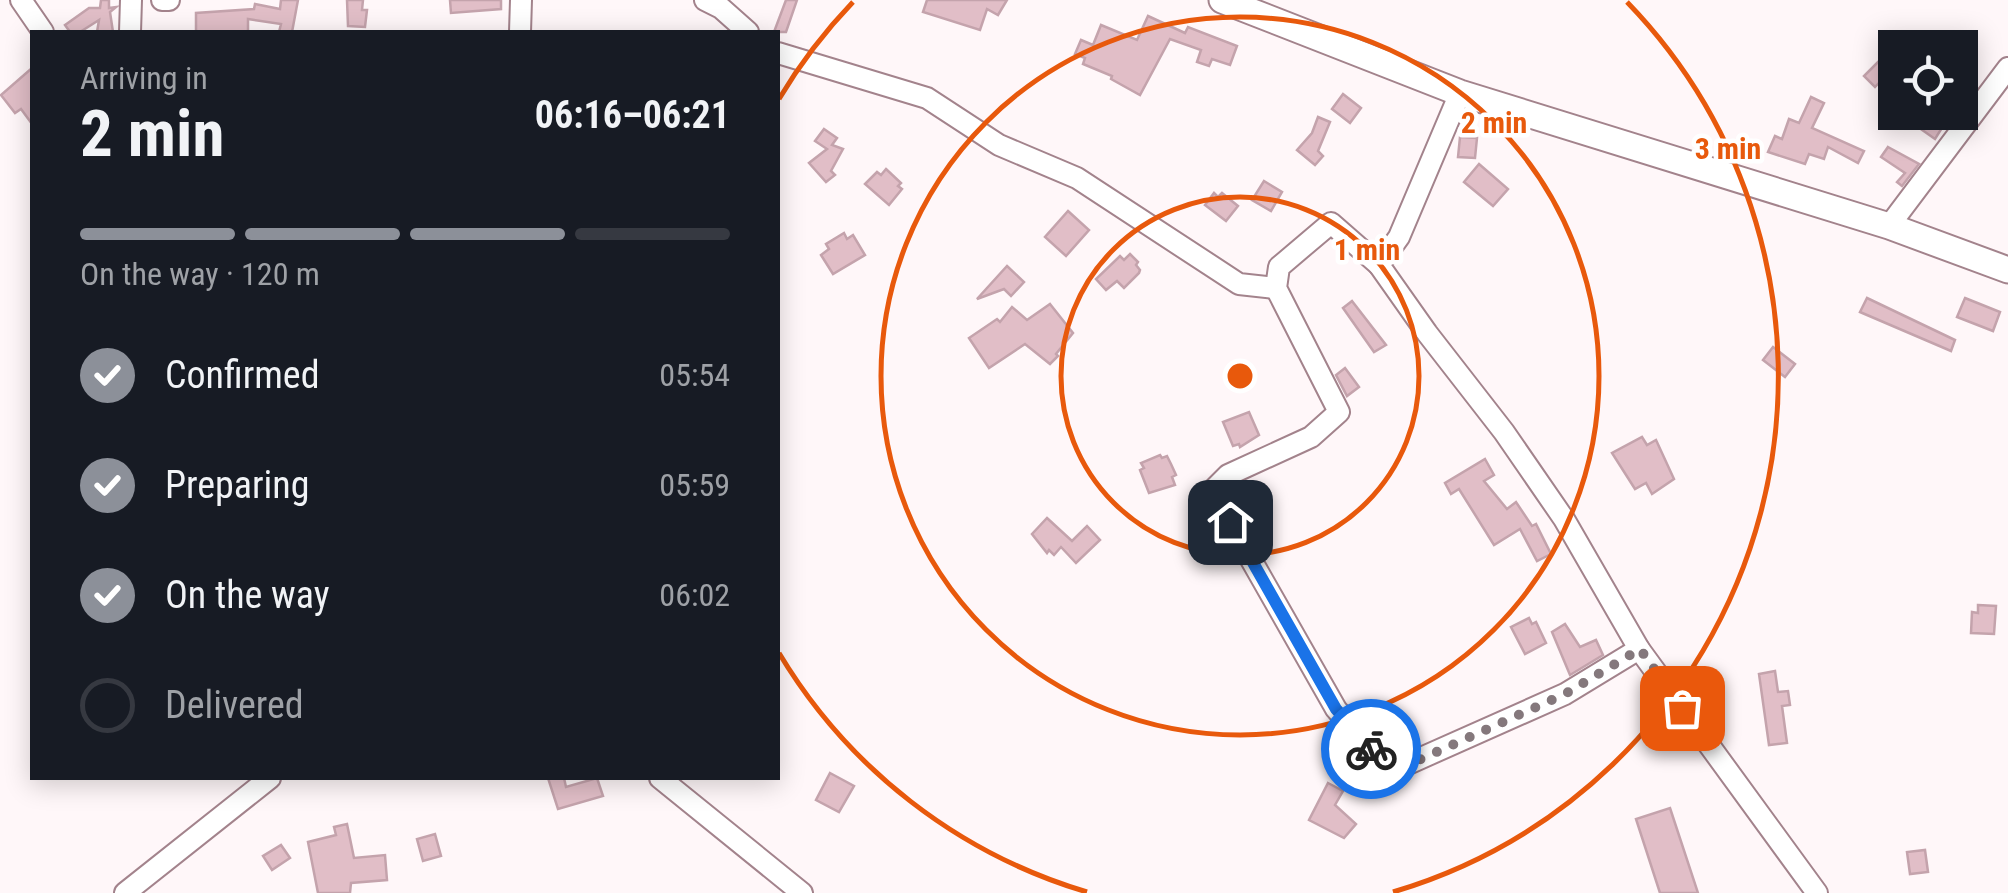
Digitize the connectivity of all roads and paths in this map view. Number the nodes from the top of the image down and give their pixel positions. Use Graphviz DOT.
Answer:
graph roads {
  1 [pos="21,0"];
  2 [pos="130,0"];
  3 [pos="521,0"];
  4 [pos="705,0"];
  5 [pos="1222,0"];
  6 [pos="42,30"];
  7 [pos="130,30"];
  8 [pos="520,30"];
  9 [pos="746,30"];
  10 [pos="780,54"];
  11 [pos="2008,68"];
  12 [pos="1460,93"];
  13 [pos="1889,226"];
  14 [pos="1379,265"];
  15 [pos="2008,270"];
  16 [pos="1276,288"];
  17 [pos="1640,649"];
  18 [pos="267,780"];
  19 [pos="662,780"];
  20 [pos="125,893"];
  21 [pos="802,893"];
  22 [pos="1818,893"];
  1 -- 6 [label="street"];
  2 -- 7 [label="street"];
  3 -- 8 [label="street"];
  4 -- 9 [label="street"];
  5 -- 12 [label="main road"];
  10 -- 16 [label="street"];
  11 -- 13 [label="street"];
  12 -- 13 [label="main road"];
  12 -- 14 [label="street"];
  13 -- 15 [label="main road"];
  14 -- 16 [label="street"];
  14 -- 17 [label="street"];
  16 -- 17 [label="street"];
  17 -- 22 [label="street"];
  18 -- 20 [label="street"];
  19 -- 21 [label="street"];
}
